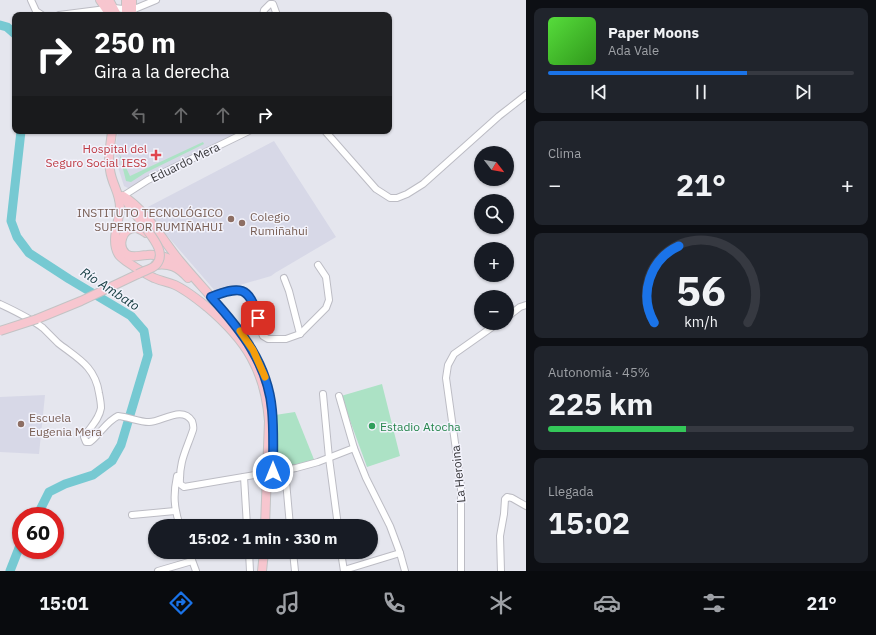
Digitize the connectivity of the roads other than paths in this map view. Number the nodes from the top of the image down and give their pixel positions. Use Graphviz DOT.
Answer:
graph roads {
  1 [pos="31,0"];
  2 [pos="100,0"];
  3 [pos="109,0"];
  4 [pos="126,0"];
  5 [pos="132,0"];
  6 [pos="156,0"];
  7 [pos="38,12"];
  8 [pos="112,12"];
  9 [pos="129,12"];
  10 [pos="264,12"];
  11 [pos="276,12"];
  12 [pos="526,95"];
  13 [pos="112,134"];
  14 [pos="243,134"];
  15 [pos="328,134"];
  16 [pos="122,197"];
  17 [pos="146,230"];
  18 [pos="155,265"];
  19 [pos="318,265"];
  20 [pos="184,266"];
  21 [pos="138,274"];
  22 [pos="284,278"];
  23 [pos="211,297"];
  24 [pos="0,304"];
  25 [pos="526,304"];
  26 [pos="514,311"];
  27 [pos="220,318"];
  28 [pos="488,330"];
  29 [pos="0,331"];
  30 [pos="300,334"];
  31 [pos="323,394"];
  32 [pos="339,396"];
  33 [pos="354,448"];
  34 [pos="329,458"];
  35 [pos="180,467"];
  36 [pos="285,470"];
  37 [pos="270,472"];
  38 [pos="244,476"];
  39 [pos="526,506"];
  40 [pos="175,511"];
  41 [pos="132,515"];
  42 [pos="178,519"];
  43 [pos="247,519"];
  44 [pos="266,519"];
  45 [pos="270,519"];
  46 [pos="289,519"];
  47 [pos="337,519"];
  48 [pos="400,553"];
  49 [pos="249,559"];
  50 [pos="263,559"];
  51 [pos="268,559"];
  52 [pos="294,559"];
  53 [pos="342,559"];
  54 [pos="192,561"];
  55 [pos="158,571"];
  56 [pos="196,571"];
  57 [pos="250,571"];
  58 [pos="262,571"];
  59 [pos="267,571"];
  60 [pos="295,571"];
  61 [pos="344,571"];
  62 [pos="405,571"];
  63 [pos="461,571"];
  64 [pos="501,571"];
  1 -- 7 [label="street"];
  2 -- 8 [label="main road"];
  3 -- 8 [label="main road"];
  4 -- 9 [label="main road"];
  5 -- 9 [label="main road"];
  6 -- 9 [label="street"];
  8 -- 9 [label="street"];
  10 -- 11 [label="street"];
  12 -- 15 [label="street"];
  13 -- 16 [label="main road"];
  14 -- 16 [label="street, Eduardo Mera"];
  16 -- 17 [label="main road"];
  16 -- 20 [label="main road"];
  16 -- 27 [label="main road"];
  17 -- 18 [label="main road, bridge"];
  17 -- 20 [label="main road"];
  17 -- 21 [label="main road, bridge"];
  18 -- 21 [label="main road, bridge"];
  18 -- 27 [label="main road"];
  19 -- 30 [label="street"];
  20 -- 23 [label="main road"];
  21 -- 29 [label="main road, bridge"];
  22 -- 30 [label="street"];
  23 -- 30 [label="street"];
  23 -- 37 [label="main road"];
  24 -- 35 [label="street"];
  25 -- 26 [label="street"];
  27 -- 37 [label="main road"];
  28 -- 63 [label="street, La Heroina"];
  31 -- 34 [label="street"];
  32 -- 33 [label="street"];
  33 -- 34 [label="street"];
  33 -- 48 [label="street"];
  34 -- 36 [label="street"];
  34 -- 47 [label="street"];
  35 -- 38 [label="street"];
  35 -- 40 [label="street"];
  36 -- 37 [label="street"];
  36 -- 46 [label="street"];
  37 -- 38 [label="street"];
  37 -- 44 [label="main road"];
  37 -- 45 [label="main road"];
  38 -- 43 [label="street"];
  39 -- 64 [label="street"];
  40 -- 41 [label="street"];
  40 -- 42 [label="street"];
  48 -- 61 [label="street"];
  48 -- 62 [label="street"];
  49 -- 57 [label="street"];
  50 -- 58 [label="main road"];
  51 -- 59 [label="main road"];
  52 -- 60 [label="street"];
  53 -- 61 [label="street"];
  54 -- 55 [label="street"];
  54 -- 56 [label="street"];
}
